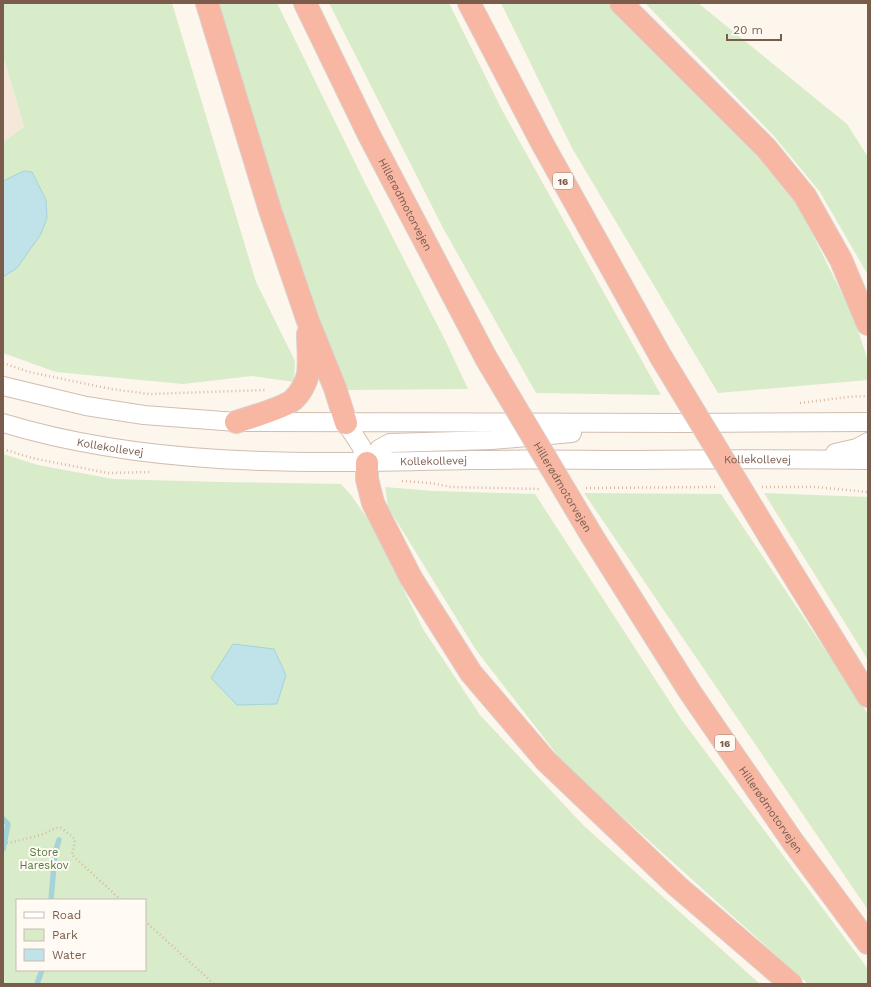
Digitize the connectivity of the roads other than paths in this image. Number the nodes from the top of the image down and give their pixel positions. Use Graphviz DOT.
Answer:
graph roads {
  1 [pos="207,3"];
  2 [pos="305,3"];
  3 [pos="469,3"];
  4 [pos="621,3"];
  5 [pos="308,321"];
  6 [pos="868,324"];
  7 [pos="3,386"];
  8 [pos="236,422"];
  9 [pos="868,422"];
  10 [pos="3,423"];
  11 [pos="346,423"];
  12 [pos="684,423"];
  13 [pos="868,442"];
  14 [pos="809,459"];
  15 [pos="868,460"];
  16 [pos="367,463"];
  17 [pos="868,696"];
  18 [pos="868,943"];
  19 [pos="791,984"];
  1 -- 5 [label="highway"];
  2 -- 18 [label="highway, Hillerødmotorvejen / 16, bridge"];
  3 -- 17 [label="highway, 16, bridge"];
  4 -- 6 [label="highway"];
  5 -- 8 [label="highway"];
  5 -- 11 [label="highway"];
  7 -- 8 [label="street"];
  8 -- 11 [label="street"];
  9 -- 12 [label="street"];
  10 -- 16 [label="street, Kollekollevej"];
  11 -- 12 [label="street"];
  11 -- 16 [label="street"];
  12 -- 16 [label="street"];
  13 -- 14 [label="street"];
  14 -- 15 [label="street, Kollekollevej"];
  14 -- 16 [label="street, Kollekollevej"];
  16 -- 19 [label="highway"];
}
